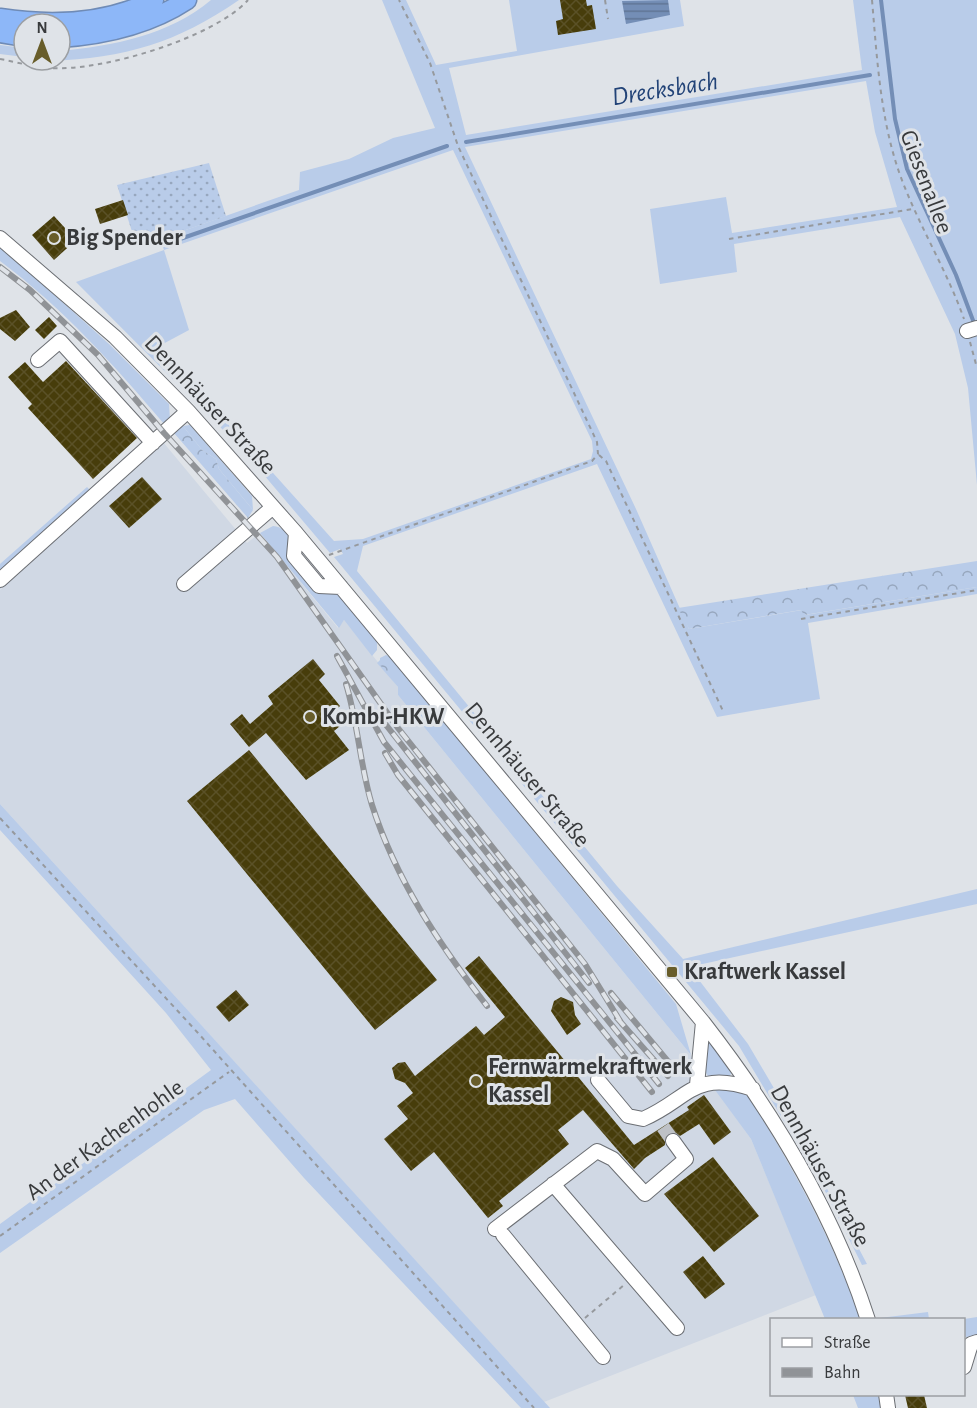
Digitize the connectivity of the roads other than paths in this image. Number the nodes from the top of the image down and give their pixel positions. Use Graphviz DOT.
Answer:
graph roads {
  1 [pos="154,0"];
  2 [pos="187,0"];
  3 [pos="0,18"];
  4 [pos="72,37"];
  5 [pos="0,238"];
  6 [pos="38,360"];
  7 [pos="188,411"];
  8 [pos="153,443"];
  9 [pos="273,507"];
  10 [pos="296,533"];
  11 [pos="0,580"];
  12 [pos="184,584"];
  13 [pos="341,587"];
  14 [pos="703,1022"];
  15 [pos="598,1080"];
  16 [pos="697,1085"];
  17 [pos="753,1089"];
  18 [pos="654,1115"];
  19 [pos="663,1127"];
  20 [pos="673,1141"];
  21 [pos="553,1184"];
  22 [pos="867,1318"];
  23 [pos="677,1328"];
  24 [pos="977,1342"];
  25 [pos="603,1357"];
  26 [pos="965,1360"];
  1 -- 3 [label="highway"];
  2 -- 4 [label="highway"];
  5 -- 7 [label="street, Dennhäuser Straße"];
  6 -- 8 [label="street"];
  7 -- 8 [label="street"];
  7 -- 9 [label="street, Dennhäuser Straße"];
  8 -- 11 [label="street"];
  9 -- 10 [label="street, Dennhäuser Straße"];
  9 -- 12 [label="street"];
  10 -- 13 [label="street, Dennhäuser Straße"];
  10 -- 13 [label="street"];
  13 -- 14 [label="street, Dennhäuser Straße"];
  14 -- 16 [label="street"];
  14 -- 17 [label="street, Dennhäuser Straße"];
  15 -- 18 [label="street"];
  16 -- 17 [label="street"];
  16 -- 18 [label="street"];
  17 -- 22 [label="street, Dennhäuser Straße"];
  18 -- 19 [label="street"];
  20 -- 21 [label="street"];
  21 -- 23 [label="street"];
  21 -- 25 [label="street"];
  24 -- 26 [label="street"];
}
